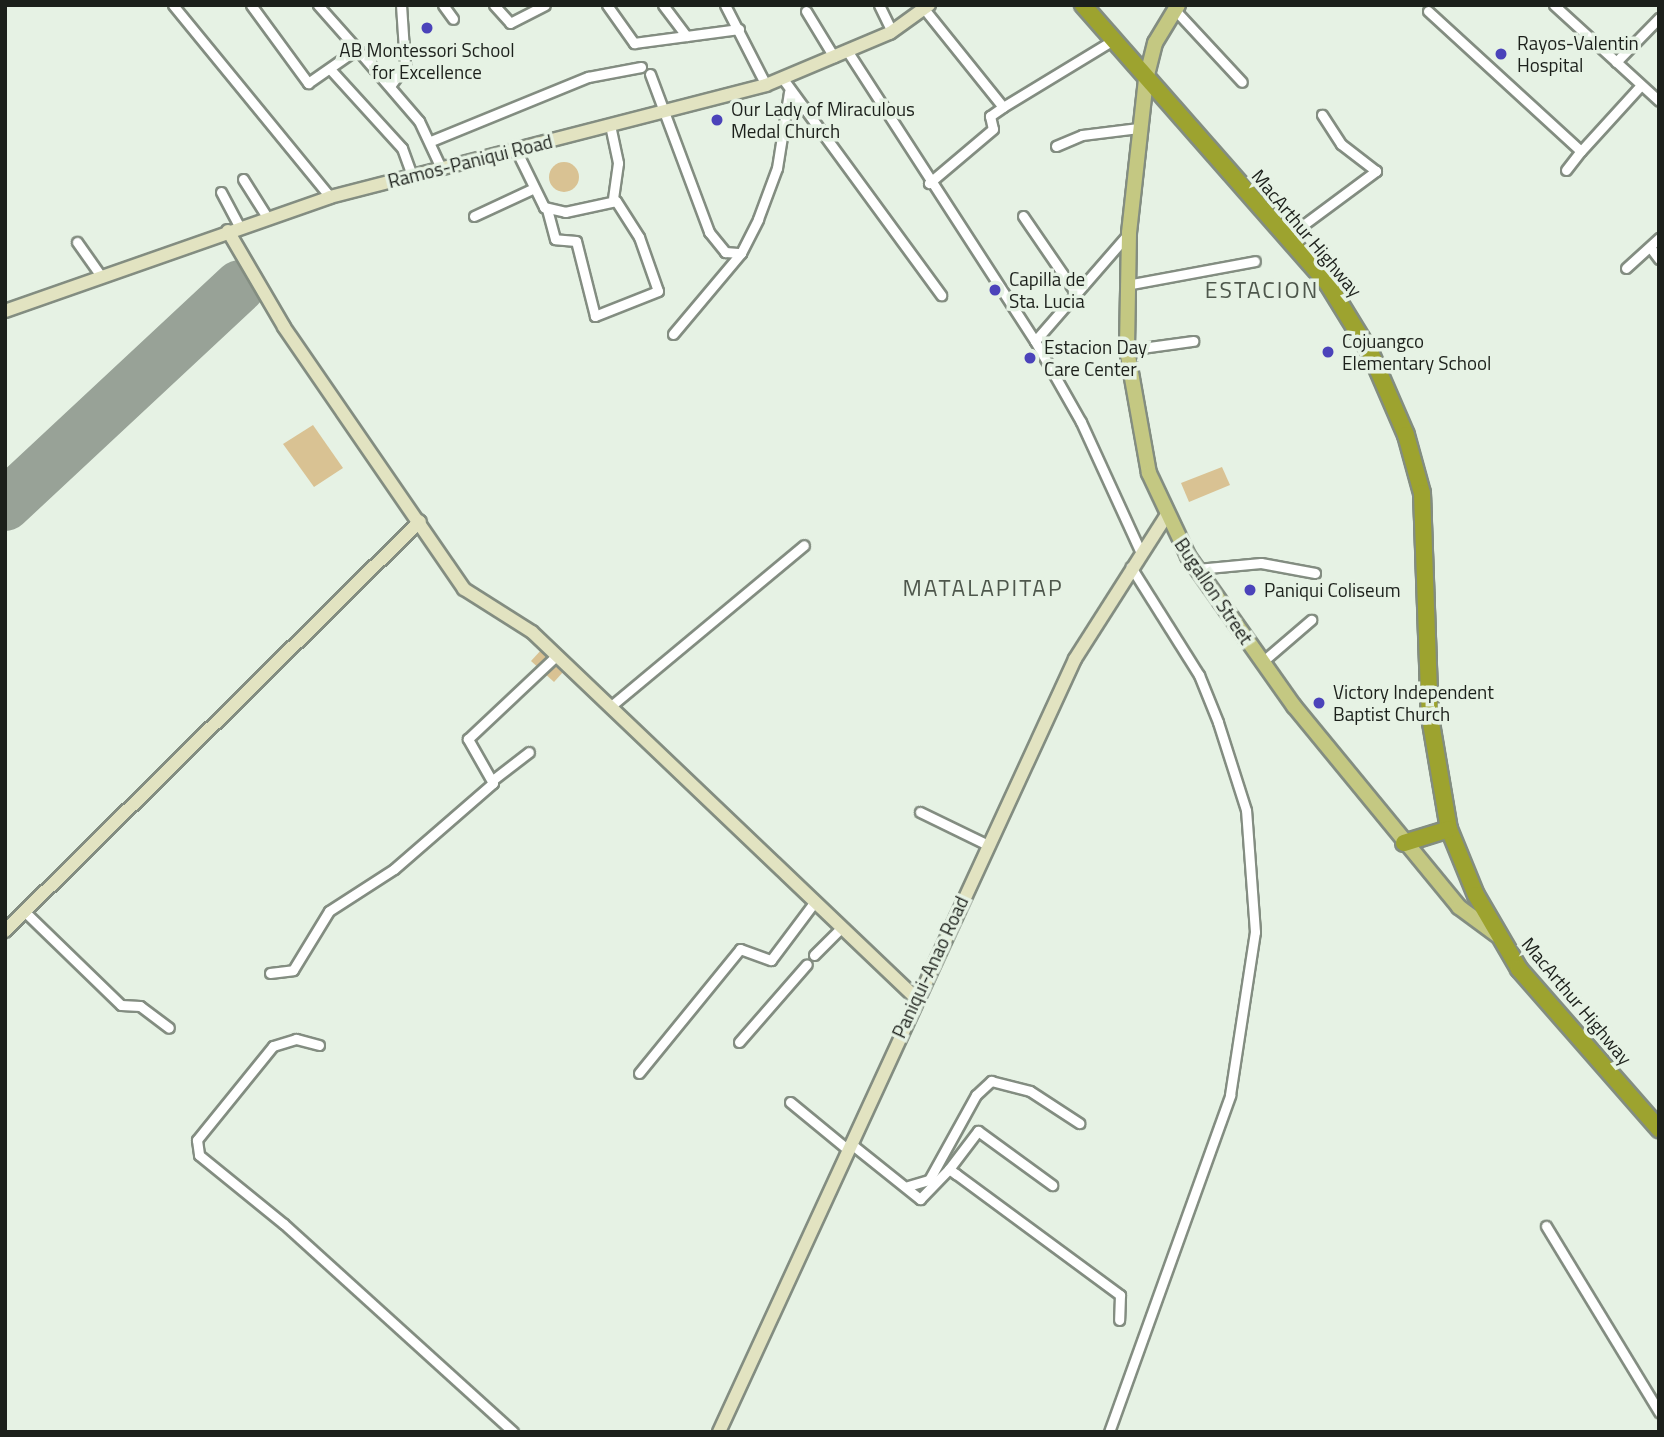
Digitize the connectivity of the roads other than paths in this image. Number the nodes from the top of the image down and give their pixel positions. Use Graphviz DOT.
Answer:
graph roads {
  1 [pos="251,5"];
  2 [pos="318,5"];
  3 [pos="394,5"];
  4 [pos="443,5"];
  5 [pos="495,5"];
  6 [pos="545,5"];
  7 [pos="607,5"];
  8 [pos="663,5"];
  9 [pos="725,5"];
  10 [pos="879,5"];
  11 [pos="1083,5"];
  12 [pos="1554,5"];
  13 [pos="177,7"];
  14 [pos="927,8"];
  15 [pos="1177,8"];
  16 [pos="401,9"];
  17 [pos="806,11"];
  18 [pos="1428,11"];
  19 [pos="1659,18"];
  20 [pos="453,19"];
  21 [pos="739,29"];
  22 [pos="892,32"];
  23 [pos="686,37"];
  24 [pos="1113,40"];
  25 [pos="357,49"];
  26 [pos="848,52"];
  27 [pos="834,57"];
  28 [pos="1616,62"];
  29 [pos="641,66"];
  30 [pos="330,69"];
  31 [pos="650,74"];
  32 [pos="783,79"];
  33 [pos="1146,79"];
  34 [pos="1242,82"];
  35 [pos="766,85"];
  36 [pos="1641,85"];
  37 [pos="390,86"];
  38 [pos="789,92"];
  39 [pos="1659,101"];
  40 [pos="1003,107"];
  41 [pos="663,112"];
  42 [pos="1322,115"];
  43 [pos="610,125"];
  44 [pos="1139,128"];
  45 [pos="431,141"];
  46 [pos="1056,146"];
  47 [pos="516,150"];
  48 [pos="1581,151"];
  49 [pos="441,168"];
  50 [pos="1566,170"];
  51 [pos="412,175"];
  52 [pos="243,179"];
  53 [pos="929,183"];
  54 [pos="530,190"];
  55 [pos="221,192"];
  56 [pos="330,197"];
  57 [pos="612,198"];
  58 [pos="547,209"];
  59 [pos="474,216"];
  60 [pos="1023,216"];
  61 [pos="267,218"];
  62 [pos="234,229"];
  63 [pos="1129,233"];
  64 [pos="1287,237"];
  65 [pos="1659,238"];
  66 [pos="77,242"];
  67 [pos="1650,247"];
  68 [pos="741,253"];
  69 [pos="1659,259"];
  70 [pos="1255,261"];
  71 [pos="1626,268"];
  72 [pos="102,276"];
  73 [pos="1126,285"];
  74 [pos="1075,292"];
  75 [pos="941,295"];
  76 [pos="5,311"];
  77 [pos="673,334"];
  78 [pos="1035,341"];
  79 [pos="1193,341"];
  80 [pos="1127,350"];
  81 [pos="1167,516"];
  82 [pos="420,522"];
  83 [pos="804,545"];
  84 [pos="1140,551"];
  85 [pos="1131,567"];
  86 [pos="1197,569"];
  87 [pos="1314,573"];
  88 [pos="1311,620"];
  89 [pos="557,655"];
  90 [pos="1262,662"];
  91 [pos="611,706"];
  92 [pos="529,752"];
  93 [pos="494,779"];
  94 [pos="920,812"];
  95 [pos="1449,829"];
  96 [pos="1404,843"];
  97 [pos="986,844"];
  98 [pos="813,904"];
  99 [pos="24,911"];
  100 [pos="840,929"];
  101 [pos="5,931"];
  102 [pos="1497,935"];
  103 [pos="814,955"];
  104 [pos="807,964"];
  105 [pos="270,973"];
  106 [pos="917,999"];
  107 [pos="169,1028"];
  108 [pos="739,1042"];
  109 [pos="319,1045"];
  110 [pos="639,1073"];
  111 [pos="790,1102"];
  112 [pos="1079,1123"];
  113 [pos="1659,1129"];
  114 [pos="849,1146"];
  115 [pos="948,1170"];
  116 [pos="1052,1185"];
  117 [pos="908,1186"];
  118 [pos="1546,1226"];
  119 [pos="1119,1320"];
  120 [pos="1659,1412"];
  121 [pos="513,1432"];
  122 [pos="719,1432"];
  123 [pos="1110,1432"];
  1 -- 30 [label="street"];
  2 -- 25 [label="street"];
  3 -- 16 [label="street"];
  4 -- 20 [label="street"];
  5 -- 6 [label="street"];
  7 -- 23 [label="street"];
  8 -- 23 [label="street"];
  9 -- 21 [label="street"];
  10 -- 22 [label="street"];
  11 -- 24 [label="highway, MacArthur Highway"];
  12 -- 28 [label="street"];
  13 -- 56 [label="street"];
  14 -- 22 [label="main road, Ramos-Paniqui Road"];
  14 -- 40 [label="street"];
  15 -- 33 [label="main road, Bugallon Street"];
  15 -- 34 [label="street"];
  16 -- 37 [label="street"];
  17 -- 27 [label="street"];
  18 -- 48 [label="street"];
  19 -- 28 [label="street"];
  21 -- 23 [label="street"];
  21 -- 35 [label="street"];
  22 -- 26 [label="main road, Ramos-Paniqui Road"];
  24 -- 33 [label="highway, MacArthur Highway"];
  24 -- 40 [label="street"];
  25 -- 30 [label="street"];
  25 -- 37 [label="street"];
  26 -- 27 [label="main road, Ramos-Paniqui Road"];
  26 -- 53 [label="street"];
  27 -- 32 [label="main road, Ramos-Paniqui Road"];
  28 -- 36 [label="street"];
  29 -- 45 [label="street"];
  30 -- 51 [label="street"];
  31 -- 41 [label="street"];
  32 -- 35 [label="main road, Ramos-Paniqui Road"];
  32 -- 38 [label="street"];
  33 -- 44 [label="main road, Bugallon Street"];
  33 -- 64 [label="highway, MacArthur Highway"];
  35 -- 41 [label="main road, Ramos-Paniqui Road"];
  36 -- 39 [label="street"];
  36 -- 48 [label="street"];
  37 -- 45 [label="street"];
  38 -- 68 [label="street"];
  38 -- 75 [label="street"];
  40 -- 53 [label="street"];
  41 -- 43 [label="main road, Ramos-Paniqui Road"];
  41 -- 68 [label="street"];
  42 -- 64 [label="street"];
  43 -- 47 [label="main road, Ramos-Paniqui Road"];
  43 -- 57 [label="street"];
  44 -- 46 [label="street"];
  44 -- 63 [label="main road, Bugallon Street"];
  45 -- 49 [label="street"];
  47 -- 49 [label="main road, Ramos-Paniqui Road"];
  47 -- 54 [label="street"];
  48 -- 50 [label="street"];
  49 -- 51 [label="main road, Ramos-Paniqui Road"];
  51 -- 56 [label="main road, Ramos-Paniqui Road"];
  52 -- 61 [label="street"];
  53 -- 78 [label="street"];
  54 -- 58 [label="street"];
  54 -- 59 [label="street"];
  55 -- 62 [label="street"];
  56 -- 61 [label="main road, Ramos-Paniqui Road"];
  57 -- 58 [label="street"];
  57 -- 58 [label="street"];
  60 -- 74 [label="street"];
  61 -- 62 [label="main road, Ramos-Paniqui Road"];
  62 -- 72 [label="main road, Ramos-Paniqui Road"];
  62 -- 82 [label="main road"];
  63 -- 73 [label="main road, Bugallon Street"];
  63 -- 74 [label="street"];
  64 -- 95 [label="highway, MacArthur Highway"];
  65 -- 67 [label="street"];
  66 -- 72 [label="street"];
  67 -- 69 [label="street"];
  67 -- 71 [label="street"];
  68 -- 77 [label="street"];
  70 -- 73 [label="street"];
  72 -- 76 [label="main road, Ramos-Paniqui Road"];
  73 -- 80 [label="main road, Bugallon Street"];
  74 -- 78 [label="street"];
  78 -- 84 [label="street"];
  79 -- 80 [label="street"];
  80 -- 81 [label="main road, Bugallon Street"];
  81 -- 84 [label="main road, Paniqui-Anao Road"];
  81 -- 86 [label="main road, Bugallon Street"];
  82 -- 89 [label="main road"];
  82 -- 99 [label="main road"];
  83 -- 91 [label="street"];
  84 -- 85 [label="main road, Paniqui-Anao Road"];
  85 -- 97 [label="main road, Paniqui-Anao Road"];
  85 -- 123 [label="street"];
  86 -- 87 [label="street"];
  86 -- 90 [label="main road, Bugallon Street"];
  88 -- 90 [label="street"];
  89 -- 91 [label="main road"];
  89 -- 93 [label="street"];
  90 -- 96 [label="main road, Bugallon Street"];
  91 -- 98 [label="main road"];
  92 -- 93 [label="street"];
  93 -- 105 [label="street"];
  94 -- 97 [label="street"];
  95 -- 96 [label="highway"];
  95 -- 102 [label="highway, MacArthur Highway"];
  96 -- 102 [label="main road, Bugallon Street"];
  97 -- 106 [label="main road, Paniqui-Anao Road"];
  98 -- 100 [label="main road"];
  98 -- 110 [label="street"];
  99 -- 101 [label="main road"];
  99 -- 107 [label="street"];
  100 -- 103 [label="street"];
  100 -- 106 [label="main road"];
  102 -- 113 [label="highway, MacArthur Highway"];
  104 -- 108 [label="street"];
  106 -- 114 [label="main road, Paniqui-Anao Road"];
  109 -- 121 [label="street"];
  111 -- 114 [label="street"];
  112 -- 117 [label="street"];
  114 -- 117 [label="street"];
  114 -- 122 [label="main road, Paniqui-Anao Road"];
  115 -- 116 [label="street"];
  115 -- 117 [label="street"];
  115 -- 119 [label="street"];
  118 -- 120 [label="street"];
}
